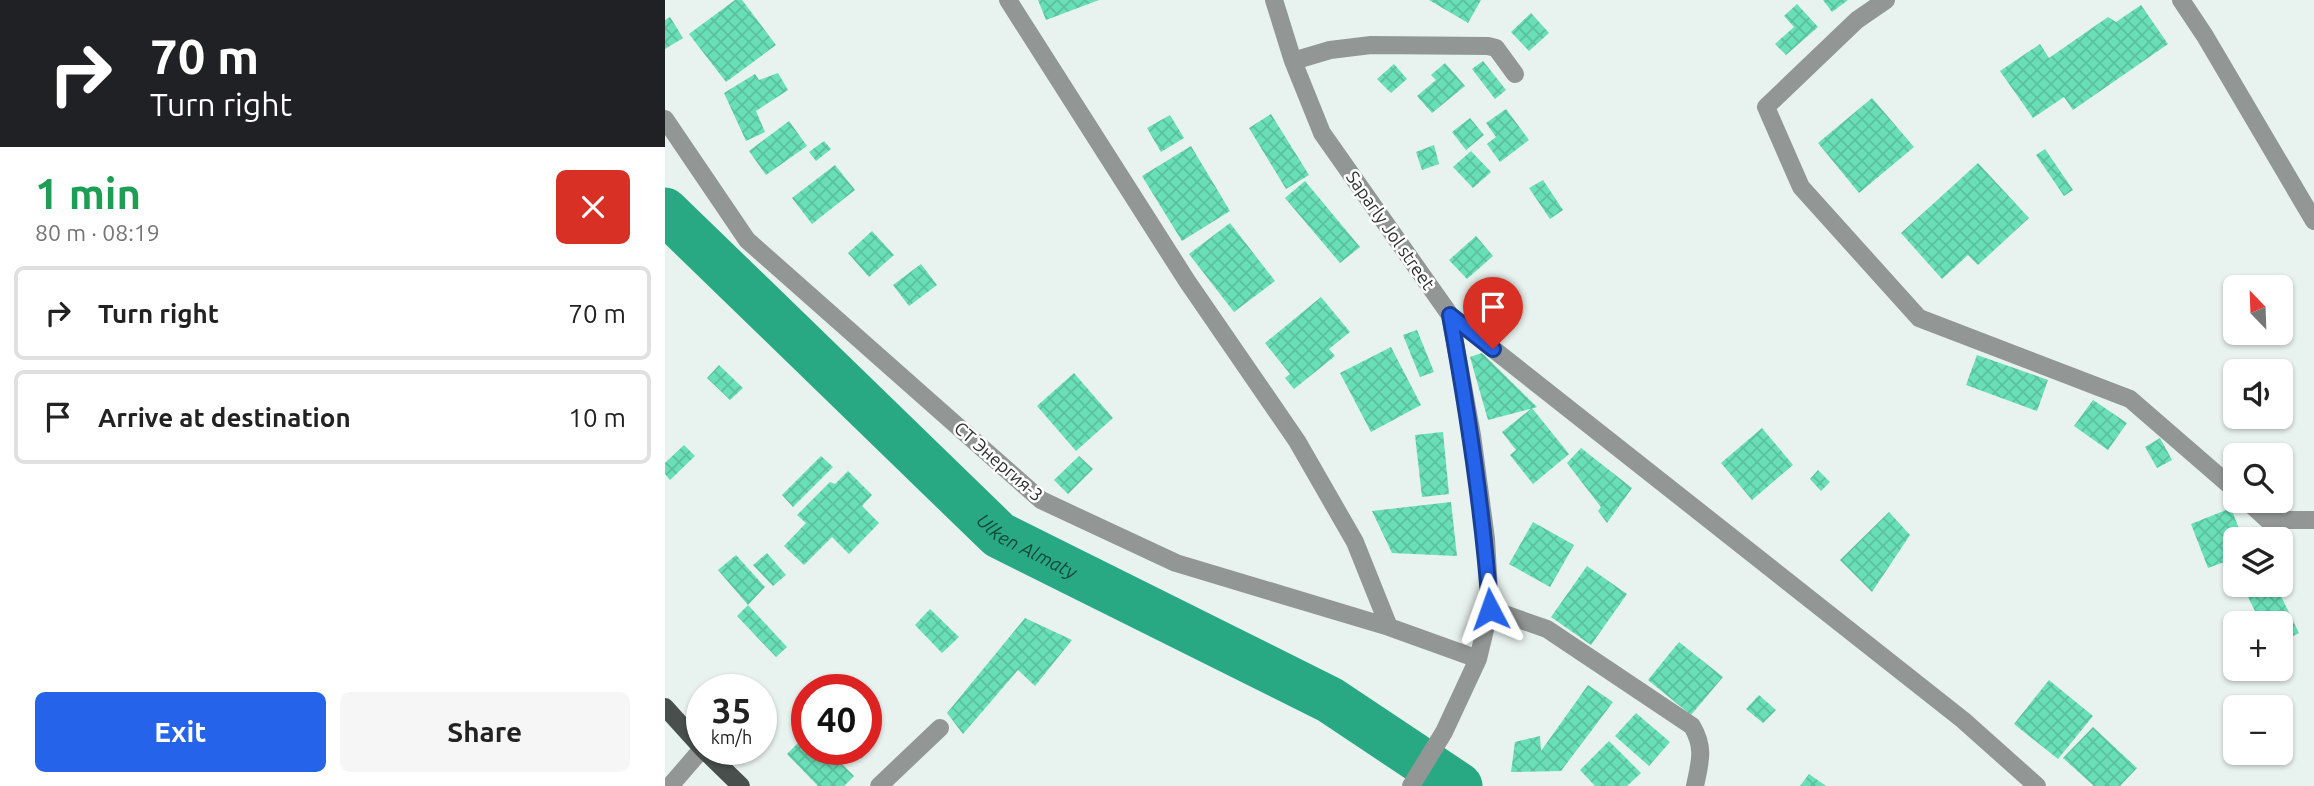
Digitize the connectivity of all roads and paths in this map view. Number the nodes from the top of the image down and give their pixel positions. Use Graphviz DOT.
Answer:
graph roads {
  1 [pos="1008,0"];
  2 [pos="1274,0"];
  3 [pos="1886,0"];
  4 [pos="2181,0"];
  5 [pos="1293,61"];
  6 [pos="1515,74"];
  7 [pos="665,119"];
  8 [pos="2314,221"];
  9 [pos="1450,315"];
  10 [pos="2223,480"];
  11 [pos="2260,513"];
  12 [pos="2314,520"];
  13 [pos="1490,609"];
  14 [pos="1389,627"];
  15 [pos="1478,659"];
  16 [pos="665,707"];
  17 [pos="940,728"];
  18 [pos="686,731"];
  19 [pos="688,765"];
  20 [pos="719,765"];
  21 [pos="670,786"];
  22 [pos="741,786"];
  23 [pos="879,786"];
  24 [pos="1411,786"];
  25 [pos="1695,786"];
  26 [pos="2037,786"];
  1 -- 14 [label="street"];
  2 -- 5 [label="street, Saparly Jol street"];
  3 -- 10 [label="street"];
  4 -- 8 [label="street"];
  5 -- 6 [label="street"];
  5 -- 9 [label="street, Saparly Jol street"];
  7 -- 14 [label="street, СТ Энергия-3"];
  9 -- 13 [label="street, Saparly Jol street"];
  9 -- 26 [label="street"];
  11 -- 12 [label="street"];
  13 -- 15 [label="street, Saparly Jol street"];
  13 -- 25 [label="street"];
  14 -- 15 [label="street, СТ Энергия-3"];
  15 -- 24 [label="street, Saparly Jol street"];
  16 -- 18 [label="main road"];
  17 -- 23 [label="street"];
  19 -- 21 [label="street"];
  20 -- 22 [label="main road"];
}
